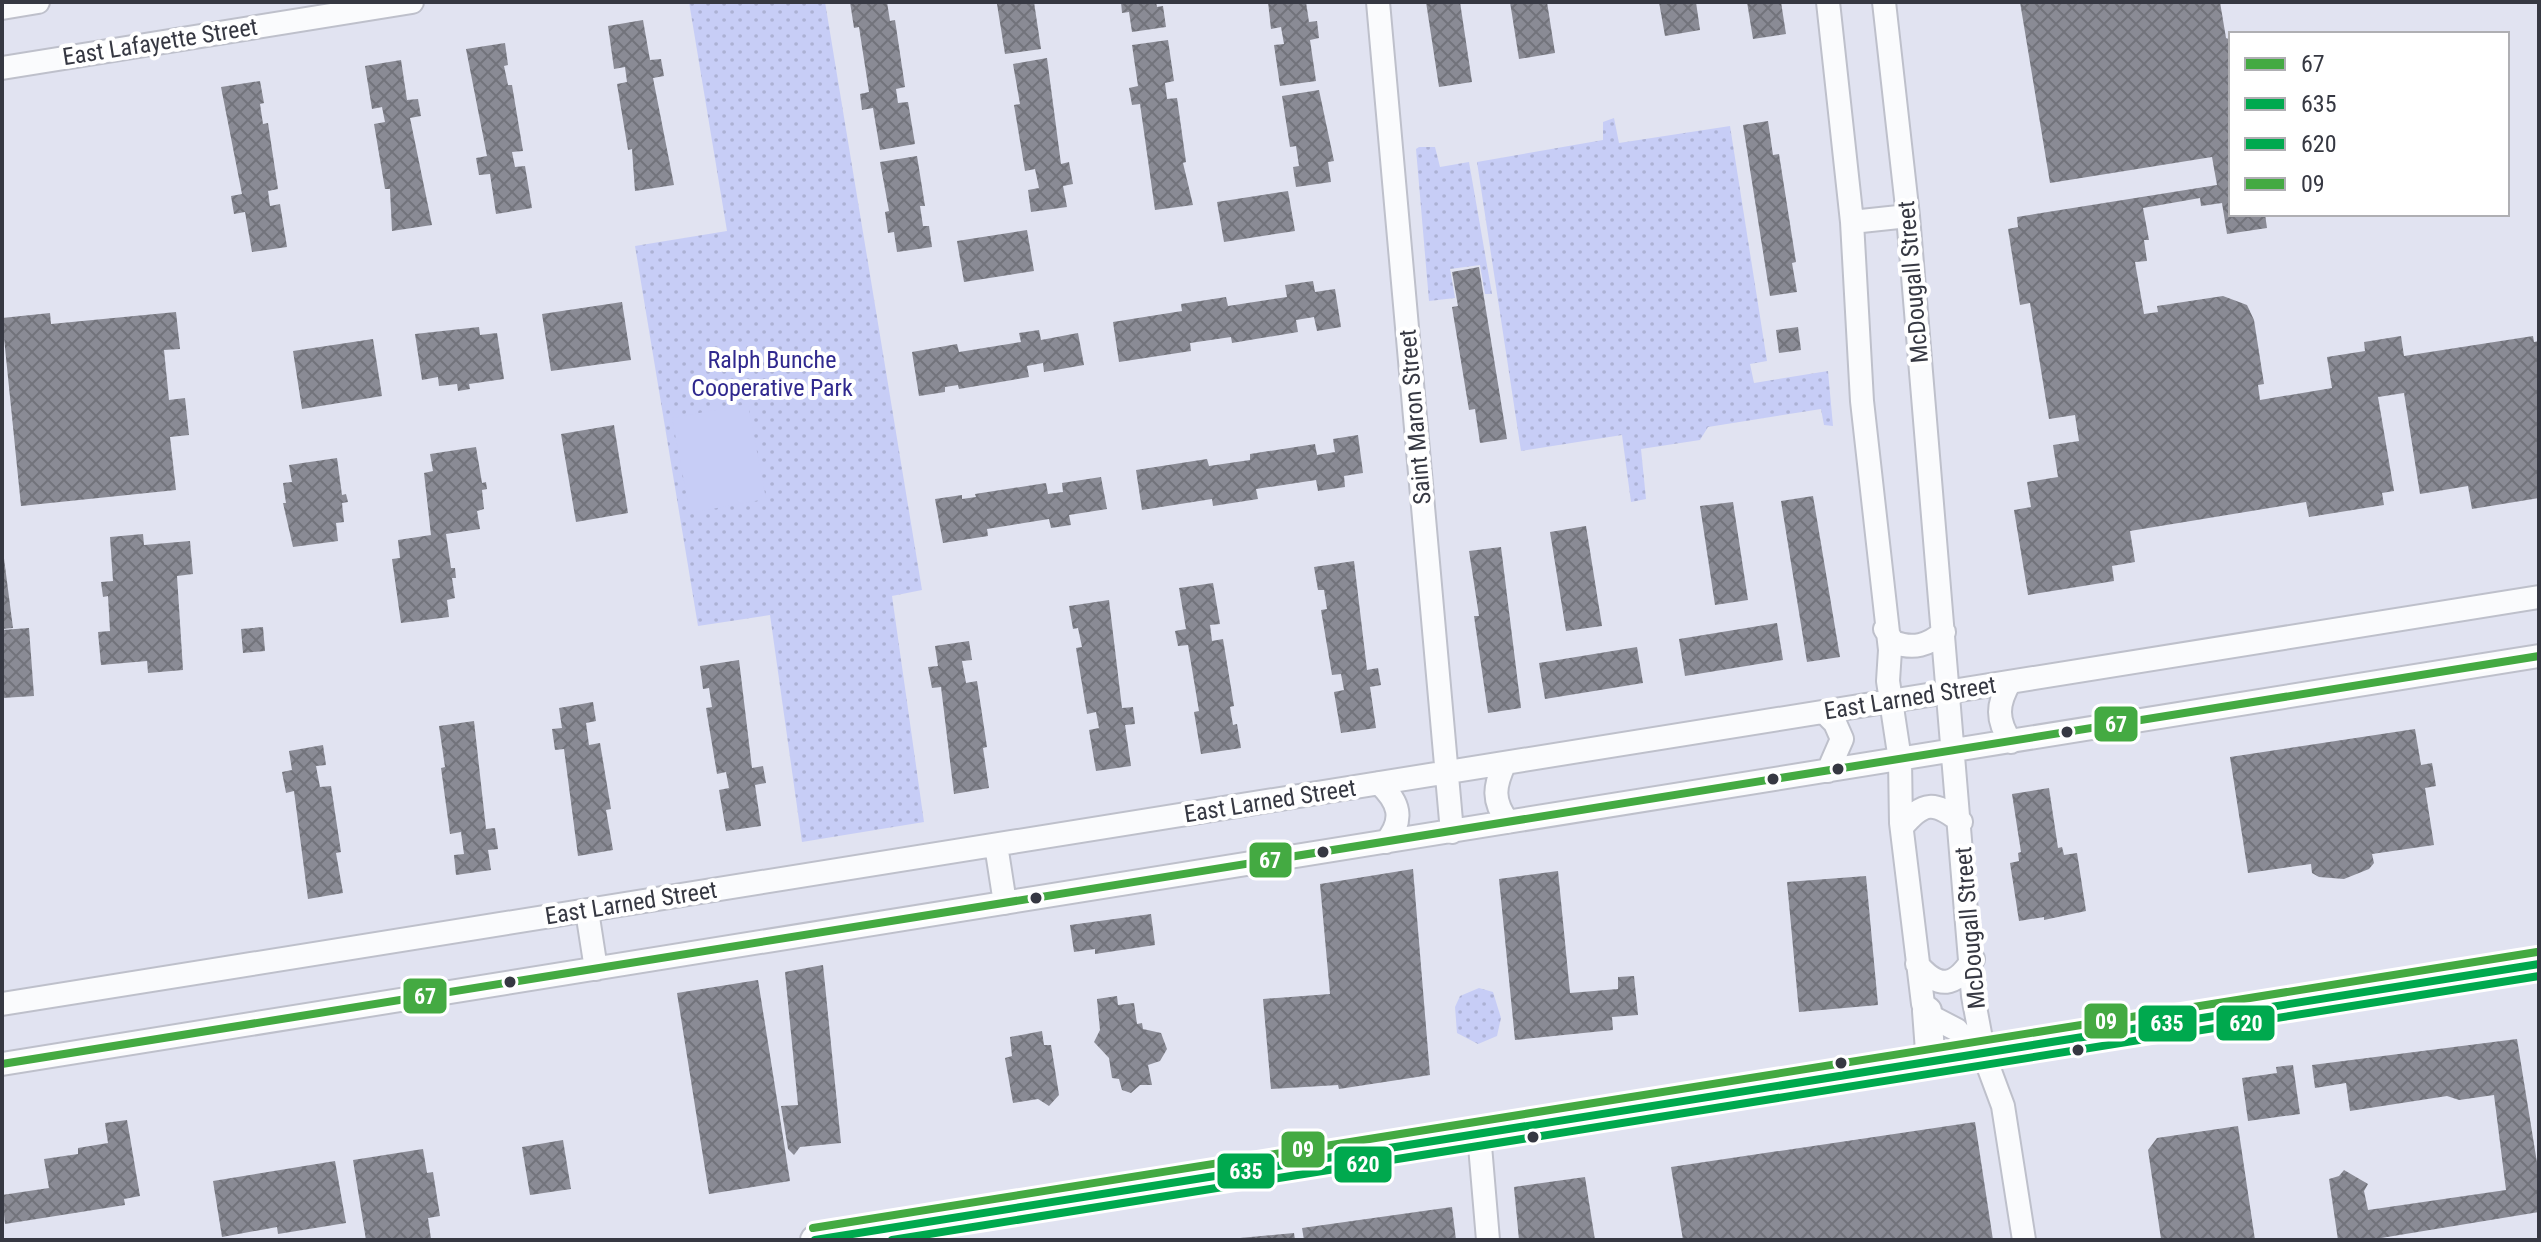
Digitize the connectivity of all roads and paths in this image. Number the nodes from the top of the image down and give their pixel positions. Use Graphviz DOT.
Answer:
graph roads {
  1 [pos="38,2"];
  2 [pos="412,2"];
  3 [pos="1378,2"];
  4 [pos="1828,2"];
  5 [pos="1884,2"];
  6 [pos="2,8"];
  7 [pos="2,68"];
  8 [pos="1908,216"];
  9 [pos="1852,222"];
  10 [pos="2539,597"];
  11 [pos="1885,629"];
  12 [pos="1944,632"];
  13 [pos="2539,656"];
  14 [pos="2010,682"];
  15 [pos="1949,692"];
  16 [pos="1891,702"];
  17 [pos="1824,712"];
  18 [pos="2011,742"];
  19 [pos="1955,750"];
  20 [pos="1900,760"];
  21 [pos="1505,763"];
  22 [pos="1828,771"];
  23 [pos="1447,772"];
  24 [pos="1379,783"];
  25 [pos="1508,822"];
  26 [pos="1961,822"];
  27 [pos="1902,827"];
  28 [pos="1452,832"];
  29 [pos="1386,842"];
  30 [pos="996,845"];
  31 [pos="1005,903"];
  32 [pos="587,911"];
  33 [pos="1973,959"];
  34 [pos="1917,964"];
  35 [pos="596,969"];
  36 [pos="2538,969"];
  37 [pos="2,1004"];
  38 [pos="1927,1011"];
  39 [pos="1984,1055"];
  40 [pos="2,1064"];
  41 [pos="1914,1065"];
  42 [pos="1479,1134"];
  43 [pos="884,1234"];
  44 [pos="815,1240"];
  45 [pos="1488,1240"];
  46 [pos="2024,1240"];
  1 -- 6 [label="street"];
  2 -- 7 [label="street, East Lafayette Street"];
  3 -- 23 [label="street, Saint Maron Street"];
  4 -- 9 [label="street"];
  5 -- 8 [label="street, McDougall Street"];
  8 -- 9 [label="street"];
  8 -- 12 [label="street, McDougall Street"];
  9 -- 11 [label="street"];
  10 -- 14 [label="street, East Larned Street"];
  11 -- 12 [label="street"];
  11 -- 16 [label="street"];
  12 -- 15 [label="street, McDougall Street"];
  13 -- 18 [label="street"];
  14 -- 15 [label="street, East Larned Street"];
  14 -- 18 [label="street"];
  15 -- 16 [label="street, East Larned Street"];
  15 -- 19 [label="street, McDougall Street"];
  16 -- 17 [label="street, East Larned Street"];
  16 -- 20 [label="street"];
  17 -- 21 [label="street, East Larned Street"];
  17 -- 22 [label="street"];
  18 -- 19 [label="street"];
  19 -- 20 [label="street"];
  19 -- 26 [label="street, McDougall Street"];
  20 -- 22 [label="street"];
  20 -- 27 [label="street"];
  21 -- 23 [label="street, East Larned Street"];
  21 -- 25 [label="street"];
  22 -- 25 [label="street"];
  23 -- 24 [label="street, East Larned Street"];
  23 -- 28 [label="street, Saint Maron Street"];
  24 -- 29 [label="street"];
  24 -- 30 [label="street, East Larned Street"];
  25 -- 28 [label="street"];
  26 -- 27 [label="street"];
  26 -- 33 [label="street, McDougall Street"];
  27 -- 34 [label="street"];
  28 -- 29 [label="street"];
  29 -- 31 [label="street"];
  30 -- 31 [label="street"];
  30 -- 32 [label="street, East Larned Street"];
  31 -- 35 [label="street"];
  32 -- 35 [label="street"];
  32 -- 37 [label="street, East Larned Street"];
  33 -- 34 [label="street"];
  33 -- 39 [label="street, McDougall Street"];
  34 -- 38 [label="street"];
  35 -- 40 [label="street"];
  36 -- 39 [label="main road"];
  38 -- 39 [label="street, McDougall Street"];
  38 -- 41 [label="main road"];
  39 -- 41 [label="main road"];
  39 -- 46 [label="street"];
  41 -- 42 [label="main road"];
  42 -- 43 [label="main road"];
  42 -- 45 [label="street"];
  43 -- 44 [label="main road"];
}
